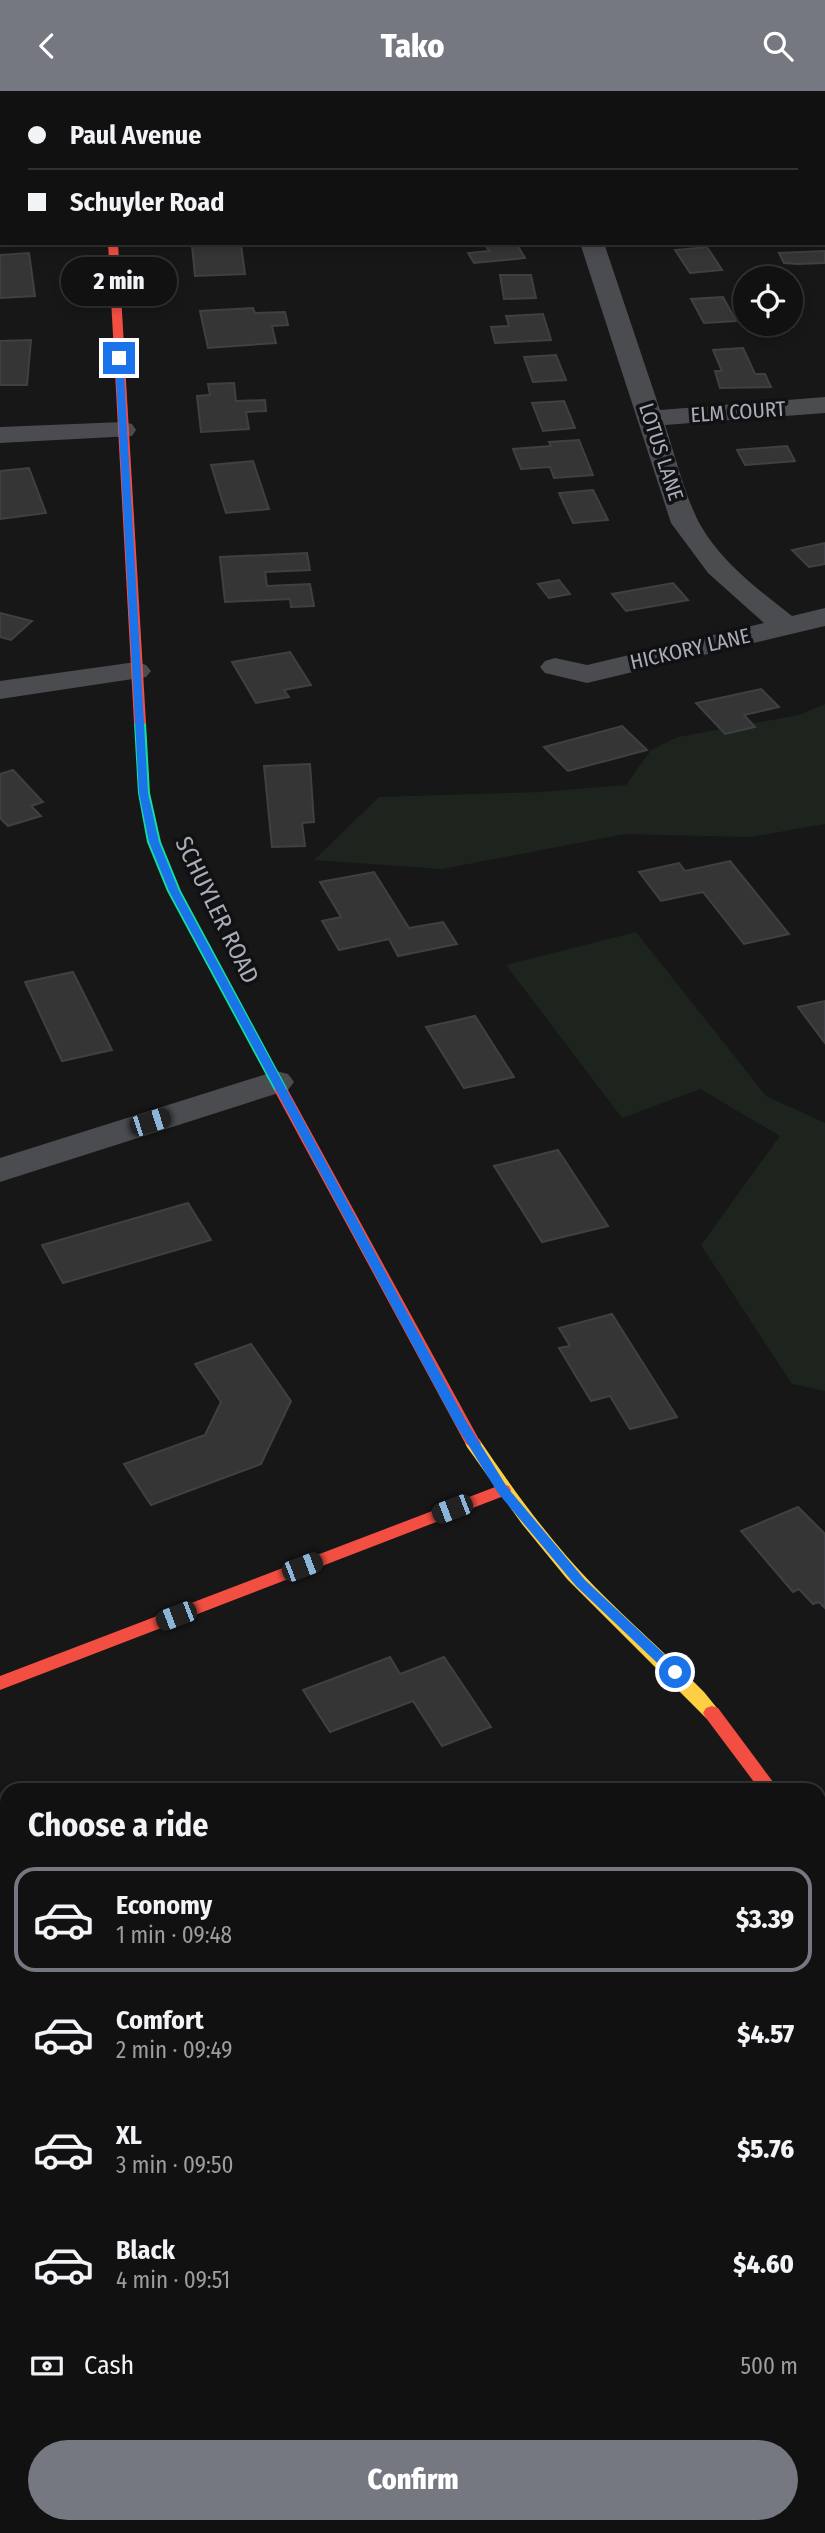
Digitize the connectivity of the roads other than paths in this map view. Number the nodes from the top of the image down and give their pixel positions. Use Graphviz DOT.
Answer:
graph roads {
  1 [pos="113,245"];
  2 [pos="593,245"];
  3 [pos="825,405"];
  4 [pos="650,418"];
  5 [pos="123,430"];
  6 [pos="0,435"];
  7 [pos="825,617"];
  8 [pos="786,627"];
  9 [pos="555,667"];
  10 [pos="136,671"];
  11 [pos="0,690"];
  12 [pos="276,1081"];
  13 [pos="0,1170"];
  14 [pos="503,1490"];
  15 [pos="0,1683"];
  16 [pos="765,1783"];
  1 -- 5 [label="street, SCHUYLER ROAD"];
  2 -- 4 [label="street, LOTUS LANE"];
  3 -- 4 [label="street, ELM COURT"];
  4 -- 8 [label="street, LOTUS LANE"];
  5 -- 6 [label="street"];
  5 -- 10 [label="street, SCHUYLER ROAD"];
  7 -- 8 [label="street, HICKORY LANE"];
  8 -- 9 [label="street, HICKORY LANE"];
  10 -- 11 [label="street"];
  10 -- 12 [label="street, SCHUYLER ROAD"];
  12 -- 13 [label="street"];
  12 -- 14 [label="street, SCHUYLER ROAD"];
  14 -- 15 [label="street"];
  14 -- 16 [label="street, SCHUYLER ROAD"];
}
